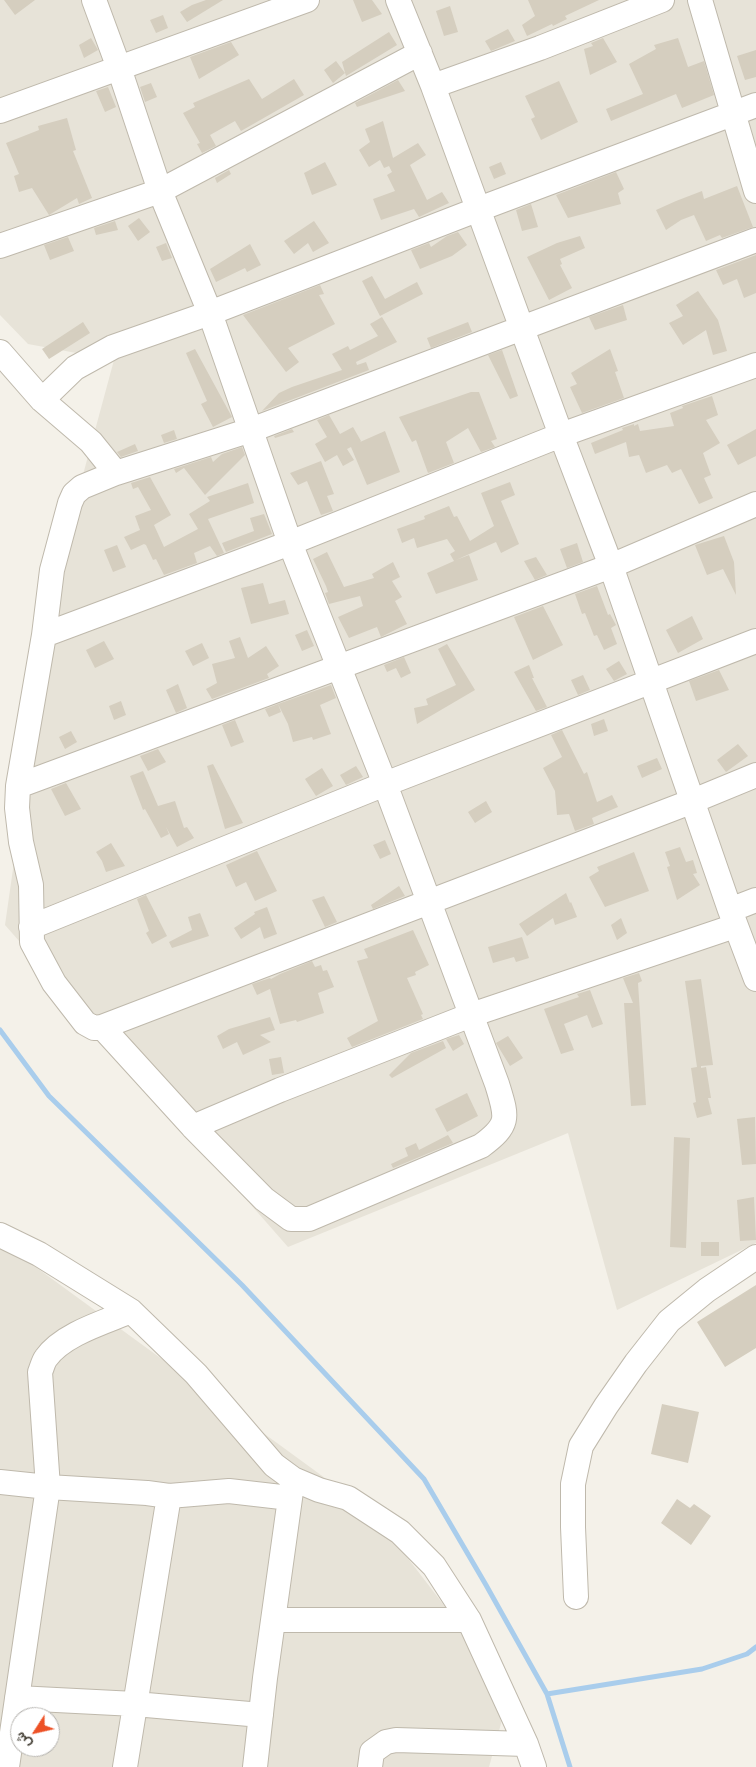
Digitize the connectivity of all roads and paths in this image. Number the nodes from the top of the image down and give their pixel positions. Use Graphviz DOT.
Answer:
graph roads {
  1 [pos="94,0"];
  2 [pos="307,0"];
  3 [pos="398,0"];
  4 [pos="662,0"];
  5 [pos="700,0"];
  6 [pos="420,52"];
  7 [pos="119,68"];
  8 [pos="433,86"];
  9 [pos="756,105"];
  10 [pos="0,112"];
  11 [pos="734,114"];
  12 [pos="160,191"];
  13 [pos="756,191"];
  14 [pos="479,209"];
  15 [pos="756,240"];
  16 [pos="0,246"];
  17 [pos="210,313"];
  18 [pos="522,329"];
  19 [pos="0,352"];
  20 [pos="756,365"];
  21 [pos="42,400"];
  22 [pos="251,430"];
  23 [pos="561,435"];
  24 [pos="116,473"];
  25 [pos="756,504"];
  26 [pos="290,543"];
  27 [pos="611,566"];
  28 [pos="44,635"];
  29 [pos="756,641"];
  30 [pos="340,667"];
  31 [pos="651,682"];
  32 [pos="756,775"];
  33 [pos="385,784"];
  34 [pos="18,786"];
  35 [pos="693,801"];
  36 [pos="756,900"];
  37 [pos="430,902"];
  38 [pos="733,918"];
  39 [pos="31,927"];
  40 [pos="756,979"];
  41 [pos="471,1015"];
  42 [pos="102,1027"];
  43 [pos="193,1127"];
  44 [pos="0,1235"];
  45 [pos="756,1257"];
  46 [pos="131,1311"];
  47 [pos="0,1482"];
  48 [pos="48,1487"];
  49 [pos="292,1488"];
  50 [pos="170,1496"];
  51 [pos="576,1596"];
  52 [pos="274,1620"];
  53 [pos="469,1620"];
  54 [pos="17,1698"];
  55 [pos="135,1704"];
  56 [pos="261,1715"];
  57 [pos="526,1744"];
  58 [pos="7,1767"];
  59 [pos="126,1767"];
  60 [pos="255,1767"];
  61 [pos="370,1767"];
  62 [pos="534,1767"];
  1 -- 7 [label="street"];
  2 -- 7 [label="street"];
  3 -- 6 [label="street"];
  4 -- 8 [label="street"];
  5 -- 11 [label="street"];
  6 -- 8 [label="street"];
  6 -- 12 [label="street"];
  7 -- 10 [label="street"];
  7 -- 12 [label="street"];
  8 -- 14 [label="street"];
  9 -- 11 [label="street"];
  11 -- 13 [label="street"];
  11 -- 14 [label="street"];
  12 -- 16 [label="street"];
  12 -- 17 [label="street"];
  14 -- 17 [label="street"];
  14 -- 18 [label="street"];
  15 -- 18 [label="street"];
  17 -- 21 [label="street"];
  17 -- 22 [label="street"];
  18 -- 22 [label="street"];
  18 -- 23 [label="street"];
  19 -- 21 [label="street"];
  20 -- 23 [label="street"];
  21 -- 24 [label="street"];
  22 -- 24 [label="street"];
  22 -- 26 [label="street"];
  23 -- 26 [label="street"];
  23 -- 27 [label="street"];
  24 -- 28 [label="street"];
  25 -- 27 [label="street"];
  26 -- 28 [label="street"];
  26 -- 30 [label="street"];
  27 -- 30 [label="street"];
  27 -- 31 [label="street"];
  28 -- 34 [label="street"];
  29 -- 31 [label="street"];
  30 -- 33 [label="street"];
  30 -- 34 [label="street"];
  31 -- 33 [label="street"];
  31 -- 35 [label="street"];
  32 -- 35 [label="street"];
  33 -- 37 [label="street"];
  33 -- 39 [label="street"];
  34 -- 39 [label="street"];
  35 -- 37 [label="street"];
  35 -- 38 [label="street"];
  36 -- 38 [label="street"];
  37 -- 41 [label="street"];
  37 -- 42 [label="street"];
  38 -- 40 [label="street"];
  38 -- 41 [label="street"];
  39 -- 42 [label="street"];
  41 -- 43 [label="street"];
  41 -- 43 [label="street"];
  42 -- 43 [label="street"];
  44 -- 46 [label="street"];
  45 -- 51 [label="street"];
  46 -- 48 [label="street"];
  46 -- 49 [label="street"];
  47 -- 48 [label="street"];
  48 -- 50 [label="street"];
  48 -- 54 [label="street"];
  49 -- 50 [label="street"];
  49 -- 52 [label="street"];
  49 -- 53 [label="street"];
  50 -- 55 [label="street"];
  52 -- 53 [label="street"];
  52 -- 56 [label="street"];
  53 -- 57 [label="street"];
  54 -- 55 [label="street"];
  54 -- 58 [label="street"];
  55 -- 56 [label="street"];
  55 -- 59 [label="street"];
  56 -- 60 [label="street"];
  57 -- 61 [label="street"];
  57 -- 62 [label="street"];
}
